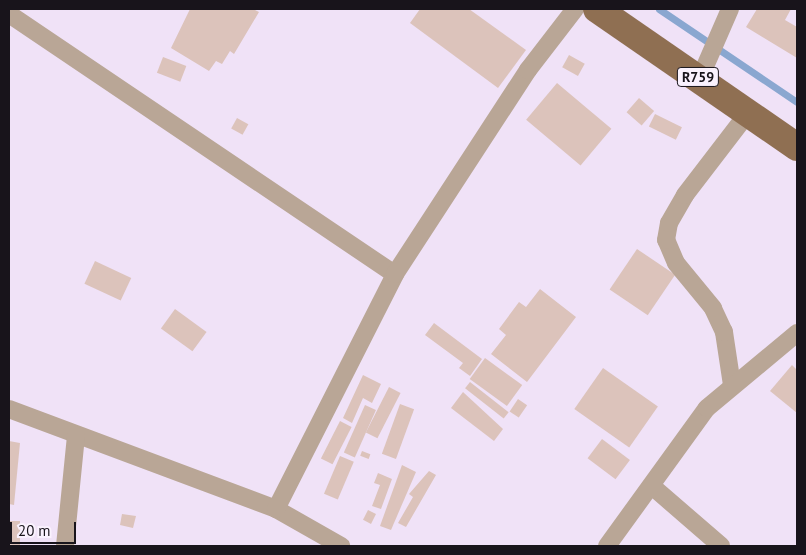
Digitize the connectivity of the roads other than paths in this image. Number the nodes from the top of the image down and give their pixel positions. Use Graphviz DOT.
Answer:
graph roads {
  1 [pos="575,9"];
  2 [pos="597,9"];
  3 [pos="730,9"];
  4 [pos="9,14"];
  5 [pos="700,78"];
  6 [pos="748,113"];
  7 [pos="797,148"];
  8 [pos="395,274"];
  9 [pos="797,333"];
  10 [pos="732,385"];
  11 [pos="9,409"];
  12 [pos="76,436"];
  13 [pos="653,487"];
  14 [pos="276,509"];
  15 [pos="65,546"];
  16 [pos="341,546"];
  17 [pos="607,546"];
  18 [pos="721,546"];
  1 -- 8 [label="street"];
  2 -- 5 [label="main road, R759"];
  3 -- 5 [label="street"];
  4 -- 8 [label="street"];
  5 -- 6 [label="main road, R759"];
  6 -- 7 [label="main road, R759"];
  6 -- 10 [label="street"];
  8 -- 14 [label="street"];
  9 -- 10 [label="street"];
  10 -- 13 [label="street"];
  11 -- 12 [label="street"];
  12 -- 14 [label="street"];
  12 -- 15 [label="street"];
  13 -- 17 [label="street"];
  13 -- 18 [label="street"];
  14 -- 16 [label="street"];
}
